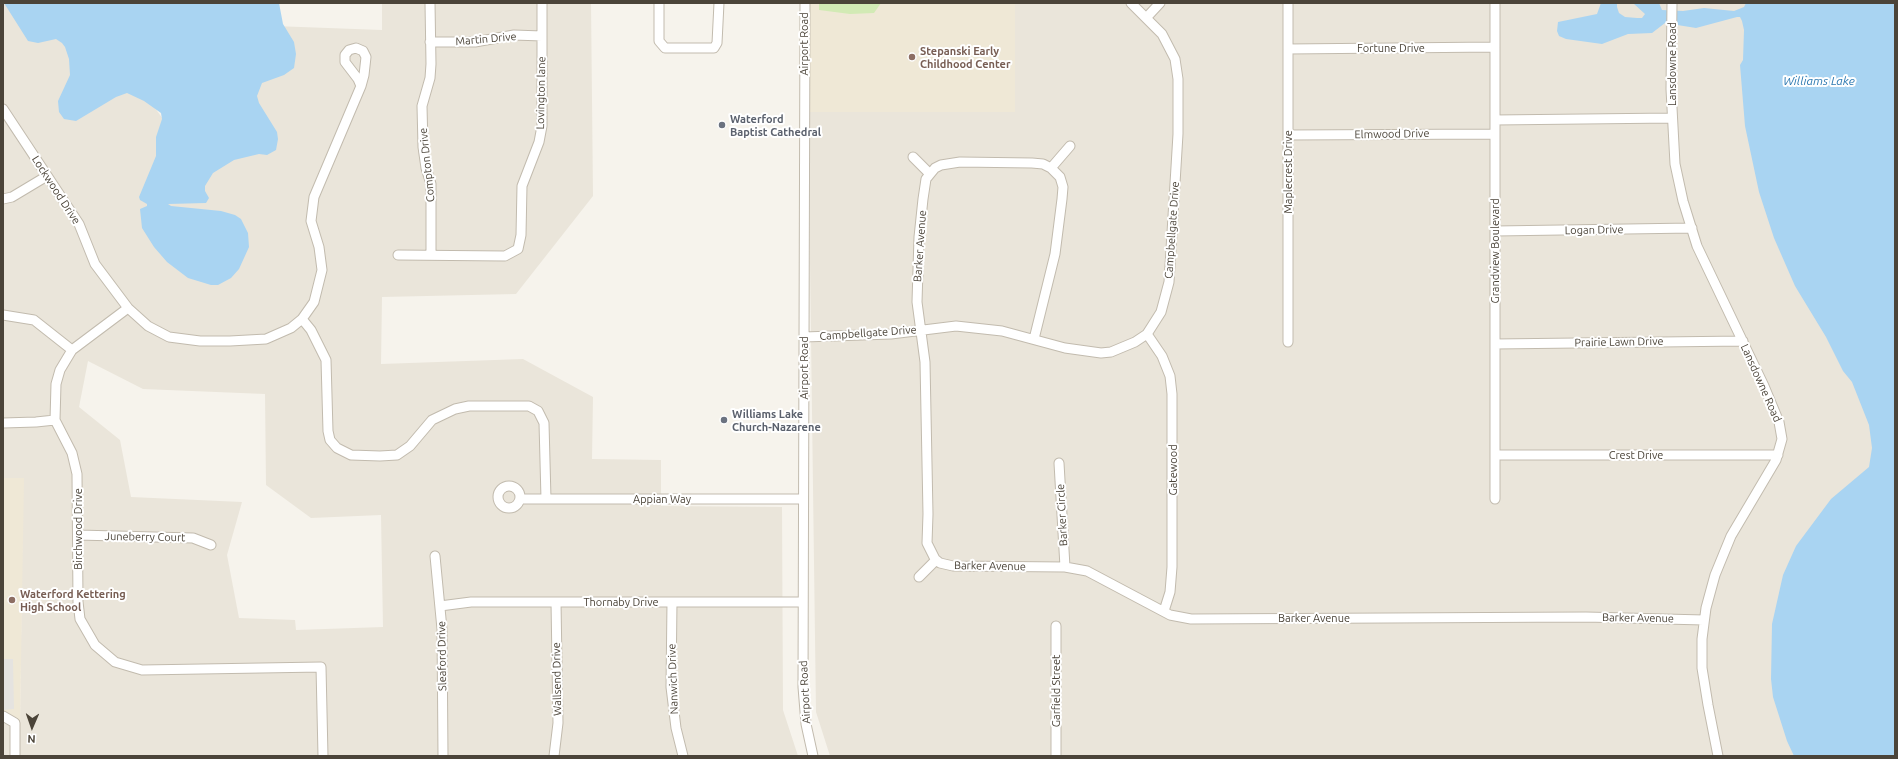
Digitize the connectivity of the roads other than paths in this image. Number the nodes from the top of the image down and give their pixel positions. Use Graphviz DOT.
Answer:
graph roads {
  1 [pos="430,3"];
  2 [pos="542,3"];
  3 [pos="659,3"];
  4 [pos="718,3"];
  5 [pos="805,3"];
  6 [pos="1131,3"];
  7 [pos="1160,3"];
  8 [pos="1288,3"];
  9 [pos="1495,3"];
  10 [pos="1672,6"];
  11 [pos="1147,17"];
  12 [pos="542,36"];
  13 [pos="430,42"];
  14 [pos="1495,47"];
  15 [pos="1288,49"];
  16 [pos="361,86"];
  17 [pos="3,109"];
  18 [pos="1672,118"];
  19 [pos="1495,120"];
  20 [pos="1495,134"];
  21 [pos="1288,135"];
  22 [pos="1070,146"];
  23 [pos="913,157"];
  24 [pos="1051,168"];
  25 [pos="930,174"];
  26 [pos="47,176"];
  27 [pos="3,199"];
  28 [pos="1692,228"];
  29 [pos="1496,231"];
  30 [pos="398,255"];
  31 [pos="431,255"];
  32 [pos="128,308"];
  33 [pos="3,315"];
  34 [pos="302,319"];
  35 [pos="921,330"];
  36 [pos="1147,334"];
  37 [pos="804,337"];
  38 [pos="1034,339"];
  39 [pos="1743,341"];
  40 [pos="1288,342"];
  41 [pos="1495,344"];
  42 [pos="72,350"];
  43 [pos="55,420"];
  44 [pos="3,423"];
  45 [pos="1495,455"];
  46 [pos="1778,455"];
  47 [pos="1059,463"];
  48 [pos="520,499"];
  49 [pos="546,499"];
  50 [pos="803,499"];
  51 [pos="1494,499"];
  52 [pos="78,535"];
  53 [pos="211,545"];
  54 [pos="435,556"];
  55 [pos="936,560"];
  56 [pos="1065,567"];
  57 [pos="919,577"];
  58 [pos="556,602"];
  59 [pos="672,602"];
  60 [pos="802,602"];
  61 [pos="440,606"];
  62 [pos="1164,611"];
  63 [pos="1704,620"];
  64 [pos="1056,626"];
  65 [pos="3,716"];
  66 [pos="15,756"];
  67 [pos="322,756"];
  68 [pos="443,756"];
  69 [pos="554,756"];
  70 [pos="683,756"];
  71 [pos="813,756"];
  72 [pos="1056,756"];
  73 [pos="1718,756"];
  1 -- 13 [label="street, Compton Drive"];
  2 -- 12 [label="street, Lovington lane"];
  3 -- 4 [label="street"];
  5 -- 37 [label="street, Airport Road"];
  6 -- 11 [label="street, Campbellgate Drive"];
  7 -- 11 [label="street"];
  8 -- 15 [label="street, Maplecrest Drive"];
  9 -- 14 [label="street, Grandview Boulevard"];
  10 -- 18 [label="street, Lansdowne Road"];
  11 -- 36 [label="street, Campbellgate Drive"];
  12 -- 13 [label="street, Martin Drive"];
  12 -- 31 [label="street, Lovington lane"];
  13 -- 31 [label="street, Compton Drive"];
  14 -- 15 [label="street, Fortune Drive"];
  14 -- 19 [label="street, Grandview Boulevard"];
  15 -- 21 [label="street, Maplecrest Drive"];
  16 -- 34 [label="street, Lockwood Drive"];
  17 -- 26 [label="street, Lockwood Drive"];
  18 -- 19 [label="street"];
  18 -- 28 [label="street, Lansdowne Road"];
  19 -- 20 [label="street, Grandview Boulevard"];
  20 -- 21 [label="street, Elmwood Drive"];
  20 -- 29 [label="street, Grandview Boulevard"];
  21 -- 40 [label="street, Maplecrest Drive"];
  22 -- 24 [label="street"];
  23 -- 25 [label="street"];
  24 -- 25 [label="street"];
  24 -- 38 [label="street"];
  25 -- 35 [label="street, Barker Avenue"];
  26 -- 27 [label="street"];
  26 -- 32 [label="street, Lockwood Drive"];
  28 -- 29 [label="street, Logan Drive"];
  28 -- 39 [label="street, Lansdowne Road"];
  29 -- 41 [label="street, Grandview Boulevard"];
  30 -- 31 [label="street, Lovington lane"];
  32 -- 34 [label="street, Lockwood Drive"];
  32 -- 42 [label="street, Birchwood Drive"];
  33 -- 42 [label="street"];
  34 -- 49 [label="street"];
  35 -- 37 [label="street, Campbellgate Drive"];
  35 -- 38 [label="street, Campbellgate Drive"];
  35 -- 55 [label="street, Barker Avenue"];
  36 -- 38 [label="street, Campbellgate Drive"];
  36 -- 62 [label="street, Gatewood"];
  37 -- 50 [label="street, Airport Road"];
  39 -- 41 [label="street, Prairie Lawn Drive"];
  39 -- 46 [label="street, Lansdowne Road"];
  41 -- 45 [label="street, Grandview Boulevard"];
  42 -- 43 [label="street, Birchwood Drive"];
  43 -- 44 [label="street"];
  43 -- 52 [label="street, Birchwood Drive"];
  45 -- 46 [label="street, Crest Drive"];
  45 -- 51 [label="street, Grandview Boulevard"];
  46 -- 63 [label="street, Lansdowne Road"];
  47 -- 56 [label="street, Barker Circle"];
  48 -- 49 [label="street, Appian Way"];
  49 -- 50 [label="street, Appian Way"];
  50 -- 60 [label="street, Airport Road"];
  52 -- 53 [label="street, Juneberry Court"];
  52 -- 67 [label="street, Birchwood Drive"];
  54 -- 61 [label="street, Sleaford Drive"];
  55 -- 56 [label="street, Barker Avenue"];
  55 -- 57 [label="street"];
  56 -- 62 [label="street, Barker Avenue"];
  58 -- 59 [label="street, Thornaby Drive"];
  58 -- 61 [label="street, Thornaby Drive"];
  58 -- 69 [label="street, Wallsend Drive"];
  59 -- 60 [label="street, Thornaby Drive"];
  59 -- 70 [label="street, Nanwich Drive"];
  60 -- 71 [label="street, Airport Road"];
  61 -- 68 [label="street, Sleaford Drive"];
  62 -- 63 [label="street, Barker Avenue"];
  63 -- 73 [label="street, Lansdowne Road"];
  64 -- 72 [label="street, Garfield Street"];
  65 -- 66 [label="street"];
}
